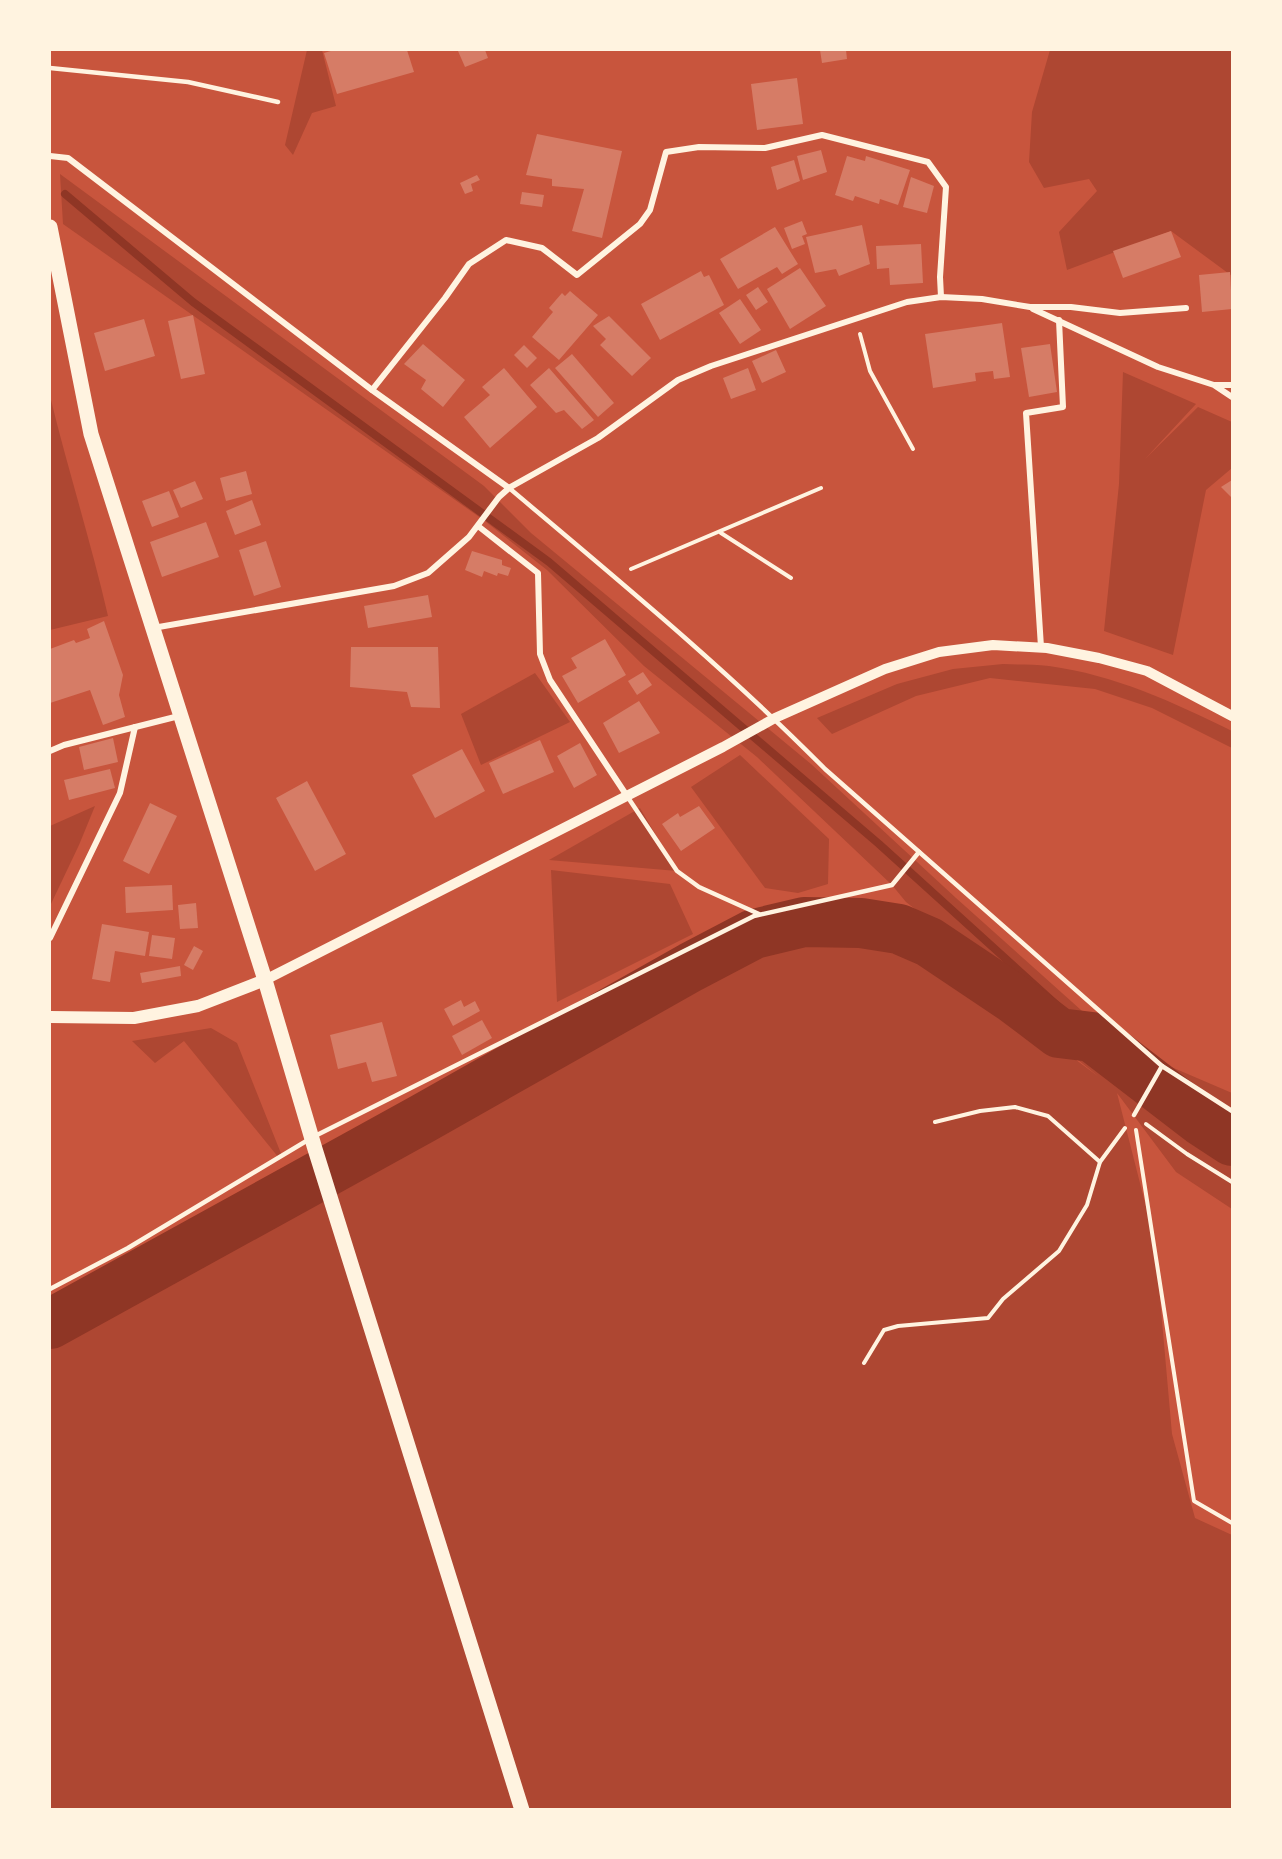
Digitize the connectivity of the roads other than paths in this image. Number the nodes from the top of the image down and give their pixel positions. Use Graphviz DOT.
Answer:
graph roads {
  1 [pos="50,68"];
  2 [pos="278,102"];
  3 [pos="50,156"];
  4 [pos="50,227"];
  5 [pos="940,297"];
  6 [pos="1030,307"];
  7 [pos="1186,308"];
  8 [pos="1059,320"];
  9 [pos="1214,385"];
  10 [pos="1233,385"];
  11 [pos="372,390"];
  12 [pos="1233,397"];
  13 [pos="509,488"];
  14 [pos="480,524"];
  15 [pos="153,628"];
  16 [pos="1041,647"];
  17 [pos="180,716"];
  18 [pos="1233,716"];
  19 [pos="771,720"];
  20 [pos="135,727"];
  21 [pos="50,752"];
  22 [pos="627,796"];
  23 [pos="919,852"];
  24 [pos="760,915"];
  25 [pos="50,938"];
  26 [pos="265,980"];
  27 [pos="50,1017"];
  28 [pos="1162,1066"];
  29 [pos="1233,1111"];
  30 [pos="1134,1115"];
  31 [pos="314,1143"];
  32 [pos="50,1289"];
  33 [pos="522,1809"];
  1 -- 2 [label="lane"];
  3 -- 11 [label="street"];
  4 -- 15 [label="main road"];
  5 -- 6 [label="street"];
  5 -- 11 [label="street"];
  5 -- 13 [label="street"];
  6 -- 7 [label="street"];
  6 -- 8 [label="street"];
  8 -- 9 [label="street"];
  8 -- 16 [label="street"];
  9 -- 10 [label="street"];
  9 -- 12 [label="street"];
  11 -- 13 [label="street"];
  13 -- 14 [label="street"];
  13 -- 19 [label="lane"];
  14 -- 15 [label="street"];
  14 -- 22 [label="street"];
  15 -- 17 [label="main road"];
  16 -- 18 [label="street"];
  16 -- 19 [label="street"];
  17 -- 20 [label="street"];
  17 -- 26 [label="main road"];
  19 -- 22 [label="street"];
  19 -- 23 [label="lane"];
  20 -- 21 [label="street"];
  20 -- 25 [label="street"];
  22 -- 24 [label="lane"];
  22 -- 26 [label="street"];
  23 -- 24 [label="lane"];
  23 -- 28 [label="lane"];
  24 -- 31 [label="lane"];
  26 -- 27 [label="main road"];
  26 -- 31 [label="main road"];
  28 -- 29 [label="lane"];
  28 -- 30 [label="lane"];
  31 -- 32 [label="lane"];
  31 -- 33 [label="main road"];
}
